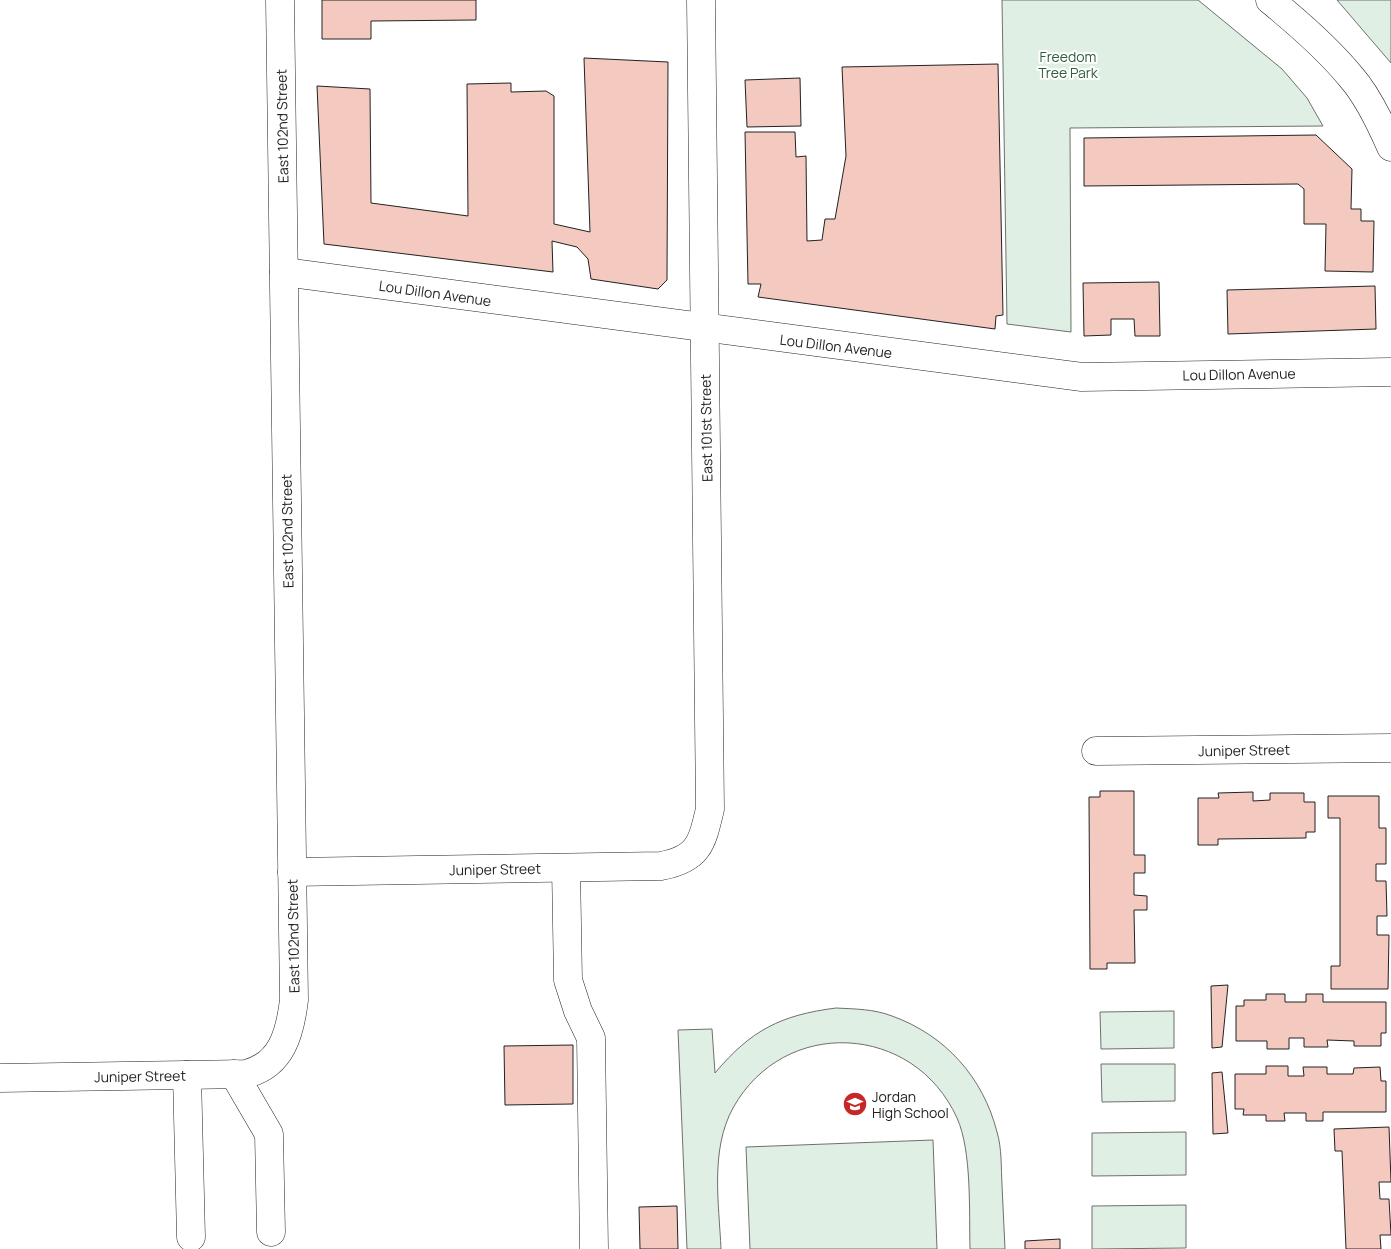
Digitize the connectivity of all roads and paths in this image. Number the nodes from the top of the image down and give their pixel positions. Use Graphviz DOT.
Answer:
graph roads {
  1 [pos="280,0"];
  2 [pos="701,0"];
  3 [pos="1270,0"];
  4 [pos="1391,147"];
  5 [pos="284,272"];
  6 [pos="705,329"];
  7 [pos="1391,372"];
  8 [pos="1391,748"];
  9 [pos="1096,751"];
  10 [pos="694,852"];
  11 [pos="566,868"];
  12 [pos="292,872"];
  13 [pos="273,1057"];
  14 [pos="234,1074"];
  15 [pos="187,1075"];
  16 [pos="0,1078"];
  17 [pos="271,1232"];
  18 [pos="191,1237"];
  19 [pos="594,1249"];
  1 -- 5 [label="street, East 102nd Street"];
  2 -- 6 [label="street, East 101st Street"];
  3 -- 4 [label="street"];
  5 -- 6 [label="street, Lou Dillon Avenue"];
  5 -- 12 [label="street, East 102nd Street"];
  6 -- 7 [label="street, Lou Dillon Avenue"];
  6 -- 10 [label="street, East 101st Street"];
  8 -- 9 [label="street, Juniper Street"];
  10 -- 11 [label="street, Juniper Street"];
  11 -- 12 [label="street, Juniper Street"];
  11 -- 19 [label="street"];
  12 -- 13 [label="street, East 102nd Street"];
  13 -- 14 [label="street, Juniper Street"];
  14 -- 15 [label="street, Juniper Street"];
  14 -- 17 [label="street"];
  15 -- 16 [label="street, Juniper Street"];
  15 -- 18 [label="street"];
}
